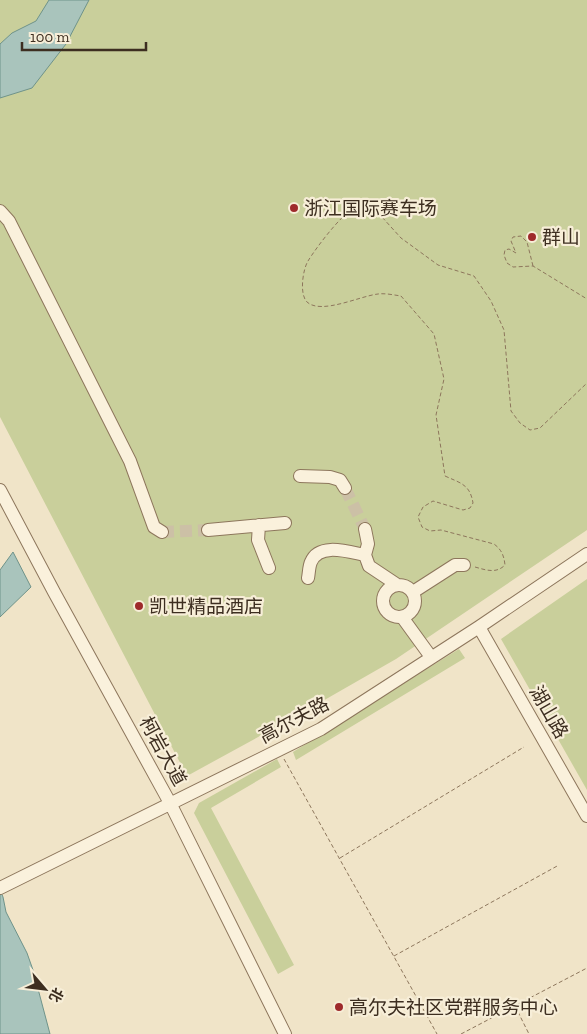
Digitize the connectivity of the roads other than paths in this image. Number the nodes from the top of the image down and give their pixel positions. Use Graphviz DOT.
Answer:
graph roads {
  1 [pos="0,210"];
  2 [pos="300,476"];
  3 [pos="345,488"];
  4 [pos="0,490"];
  5 [pos="285,523"];
  6 [pos="259,525"];
  7 [pos="365,529"];
  8 [pos="208,530"];
  9 [pos="162,532"];
  10 [pos="587,554"];
  11 [pos="365,555"];
  12 [pos="464,564"];
  13 [pos="269,568"];
  14 [pos="308,578"];
  15 [pos="396,584"];
  16 [pos="413,592"];
  17 [pos="402,617"];
  18 [pos="479,627"];
  19 [pos="431,657"];
  20 [pos="170,803"];
  21 [pos="587,816"];
  22 [pos="0,888"];
  23 [pos="284,1034"];
  1 -- 9 [label="street"];
  2 -- 3 [label="street"];
  4 -- 20 [label="street, 柯岩大道"];
  5 -- 6 [label="street"];
  6 -- 8 [label="street"];
  6 -- 13 [label="street"];
  7 -- 11 [label="street"];
  10 -- 18 [label="street, 高尔夫路"];
  11 -- 14 [label="street"];
  11 -- 15 [label="street"];
  12 -- 16 [label="street"];
  15 -- 16 [label="street"];
  15 -- 17 [label="street"];
  16 -- 17 [label="street"];
  17 -- 19 [label="street"];
  18 -- 19 [label="street, 高尔夫路"];
  18 -- 21 [label="street, 湖山路"];
  19 -- 20 [label="street, 高尔夫路"];
  20 -- 22 [label="street, 高尔夫路"];
  20 -- 23 [label="street, 柯岩大道"];
}
